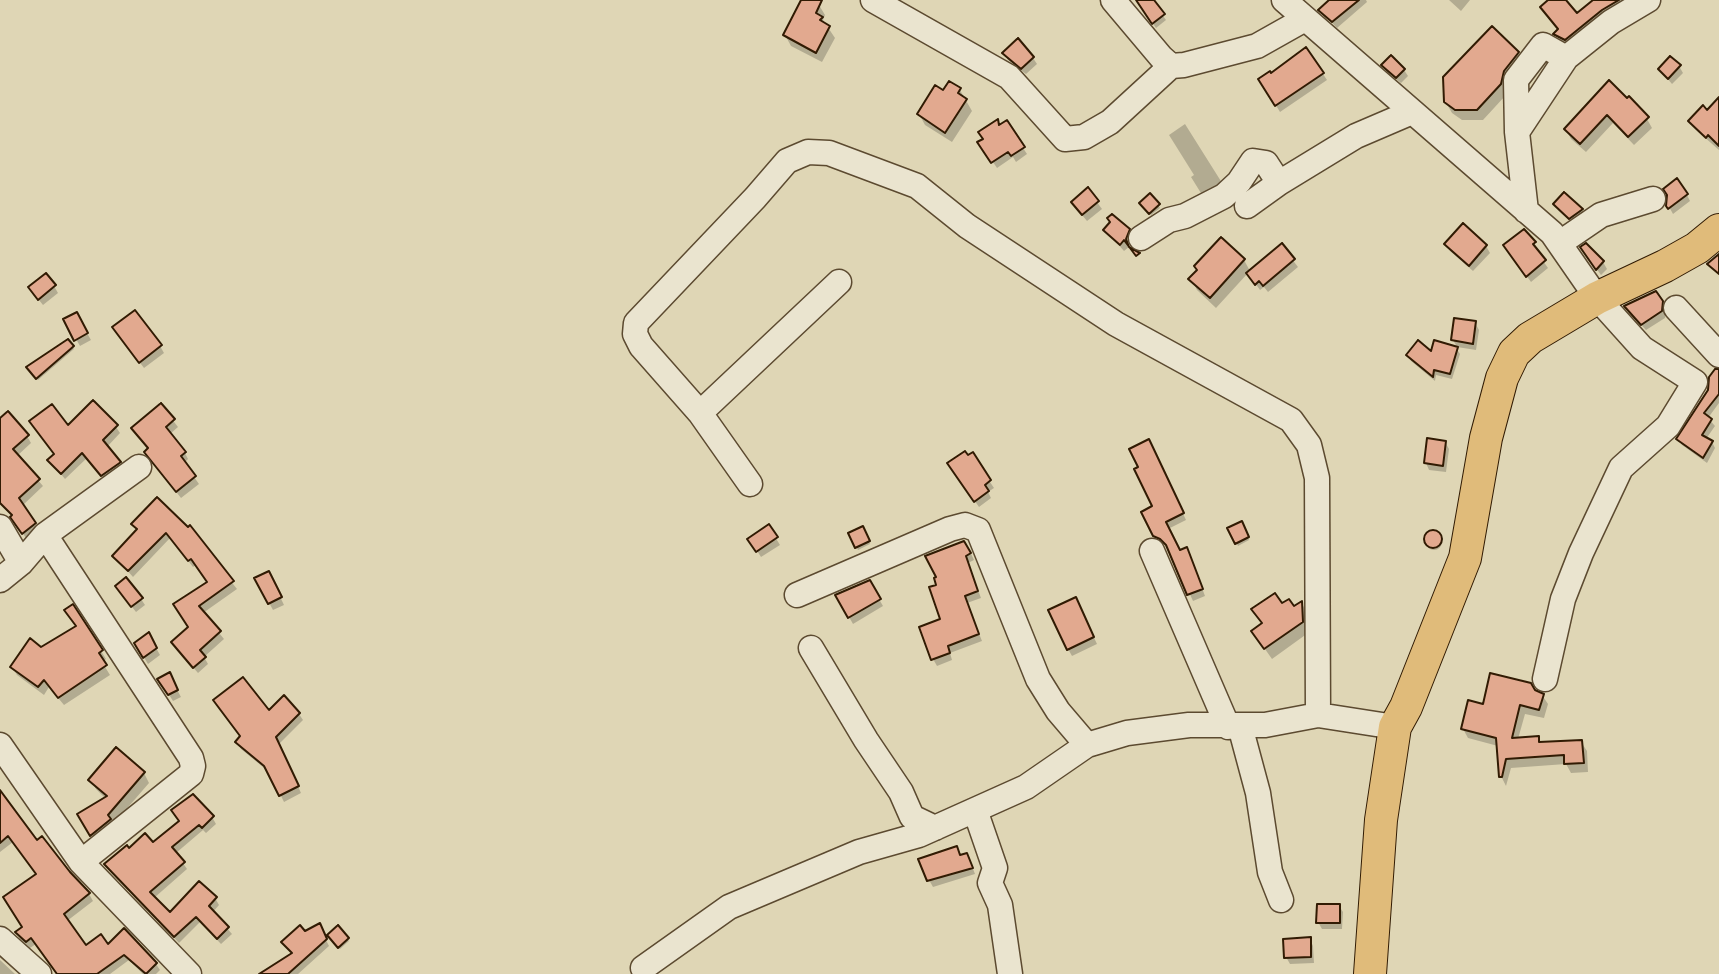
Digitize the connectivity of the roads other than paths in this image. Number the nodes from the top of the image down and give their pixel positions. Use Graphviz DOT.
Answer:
graph roads {
  1 [pos="873,0"];
  2 [pos="1112,0"];
  3 [pos="1284,0"];
  4 [pos="1648,0"];
  5 [pos="1306,19"];
  6 [pos="1171,66"];
  7 [pos="1412,112"];
  8 [pos="1279,183"];
  9 [pos="1653,199"];
  10 [pos="1247,206"];
  11 [pos="1526,211"];
  12 [pos="1719,230"];
  13 [pos="1141,238"];
  14 [pos="1560,243"];
  15 [pos="839,282"];
  16 [pos="1597,298"];
  17 [pos="1676,308"];
  18 [pos="1719,355"];
  19 [pos="701,412"];
  20 [pos="139,467"];
  21 [pos="750,484"];
  22 [pos="0,527"];
  23 [pos="45,535"];
  24 [pos="1152,551"];
  25 [pos="21,563"];
  26 [pos="0,580"];
  27 [pos="797,595"];
  28 [pos="811,648"];
  29 [pos="1545,679"];
  30 [pos="1318,715"];
  31 [pos="1234,727"];
  32 [pos="1395,727"];
  33 [pos="0,745"];
  34 [pos="1087,745"];
  35 [pos="975,810"];
  36 [pos="935,828"];
  37 [pos="81,862"];
  38 [pos="1281,900"];
  39 [pos="0,939"];
  40 [pos="643,968"];
  41 [pos="182,972"];
  42 [pos="39,974"];
  43 [pos="1010,974"];
  44 [pos="1370,974"];
  1 -- 6 [label="street"];
  2 -- 6 [label="street"];
  3 -- 5 [label="street"];
  4 -- 11 [label="street"];
  5 -- 6 [label="street"];
  5 -- 7 [label="street"];
  7 -- 8 [label="street"];
  7 -- 11 [label="street"];
  8 -- 10 [label="street"];
  8 -- 13 [label="street"];
  9 -- 14 [label="street"];
  11 -- 14 [label="street"];
  12 -- 16 [label="main road"];
  14 -- 16 [label="street"];
  15 -- 19 [label="street"];
  16 -- 29 [label="street"];
  16 -- 32 [label="main road"];
  17 -- 18 [label="street"];
  19 -- 21 [label="street"];
  19 -- 30 [label="street"];
  20 -- 23 [label="street"];
  22 -- 25 [label="street"];
  23 -- 25 [label="street"];
  23 -- 37 [label="street"];
  24 -- 31 [label="street"];
  25 -- 26 [label="street"];
  27 -- 34 [label="street"];
  28 -- 36 [label="street"];
  30 -- 31 [label="street"];
  30 -- 32 [label="street"];
  31 -- 34 [label="street"];
  31 -- 38 [label="street"];
  32 -- 44 [label="main road"];
  33 -- 37 [label="street"];
  34 -- 35 [label="street"];
  35 -- 36 [label="street"];
  35 -- 43 [label="street"];
  36 -- 40 [label="street"];
  37 -- 41 [label="street"];
  39 -- 42 [label="street"];
}
